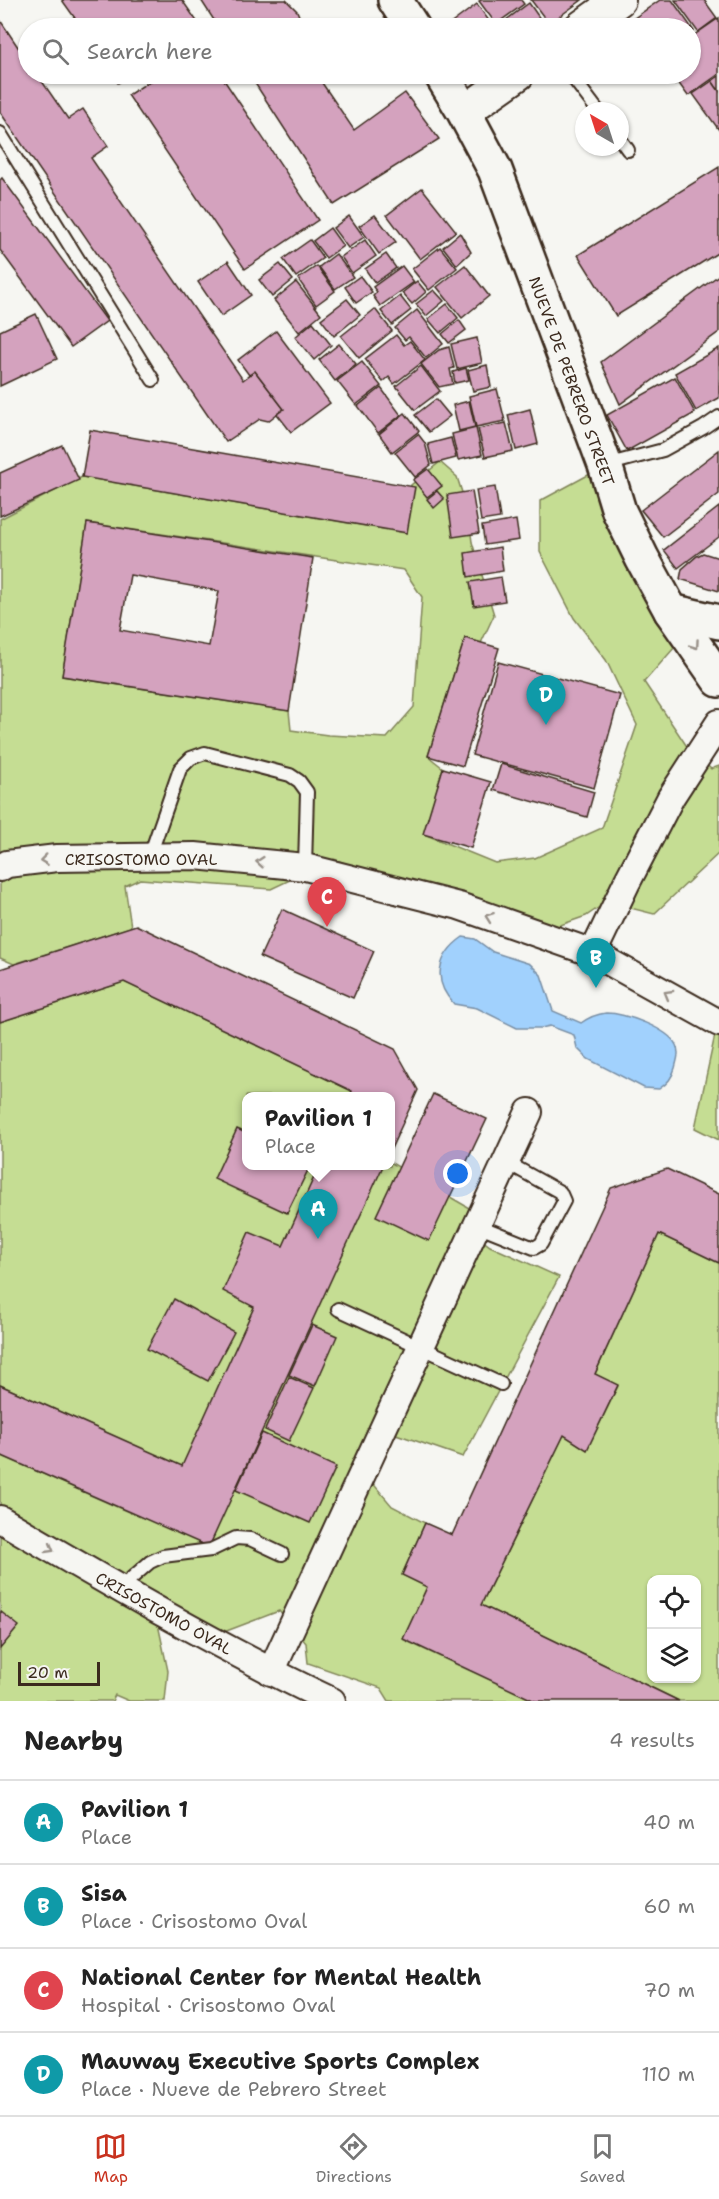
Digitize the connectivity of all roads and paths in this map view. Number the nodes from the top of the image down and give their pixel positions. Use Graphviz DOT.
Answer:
graph roads {
  1 [pos="395,0"];
  2 [pos="619,0"];
  3 [pos="407,18"];
  4 [pos="594,18"];
  5 [pos="447,84"];
  6 [pos="504,84"];
  7 [pos="578,84"];
  8 [pos="591,102"];
  9 [pos="464,112"];
  10 [pos="0,133"];
  11 [pos="153,380"];
  12 [pos="719,417"];
  13 [pos="605,465"];
  14 [pos="671,611"];
  15 [pos="719,621"];
  16 [pos="719,680"];
  17 [pos="719,723"];
  18 [pos="719,749"];
  19 [pos="149,858"];
  20 [pos="305,867"];
  21 [pos="0,868"];
  22 [pos="600,956"];
  23 [pos="719,1023"];
  24 [pos="529,1112"];
  25 [pos="506,1162"];
  26 [pos="477,1225"];
  27 [pos="338,1309"];
  28 [pos="422,1348"];
  29 [pos="501,1384"];
  30 [pos="0,1519"];
  31 [pos="282,1554"];
  32 [pos="119,1589"];
  33 [pos="271,1672"];
  34 [pos="332,1701"];
  1 -- 3 [label="main road"];
  2 -- 4 [label="street"];
  5 -- 9 [label="main road, NUEVE DE PEBRERO STREET"];
  6 -- 9 [label="street"];
  7 -- 8 [label="lane"];
  9 -- 13 [label="main road, NUEVE DE PEBRERO STREET"];
  10 -- 11 [label="lane"];
  12 -- 13 [label="lane"];
  13 -- 14 [label="main road, NUEVE DE PEBRERO STREET"];
  14 -- 15 [label="main road"];
  14 -- 16 [label="main road, NUEVE DE PEBRERO STREET, one-way"];
  17 -- 22 [label="street"];
  18 -- 22 [label="street"];
  20 -- 19 [label="street, CRISOSTOMO OVAL, one-way"];
  19 -- 20 [label="lane"];
  19 -- 21 [label="street, CRISOSTOMO OVAL, one-way"];
  22 -- 20 [label="street, CRISOSTOMO OVAL, one-way"];
  23 -- 22 [label="street, CRISOSTOMO OVAL, one-way"];
  24 -- 25 [label="street"];
  25 -- 26 [label="street"];
  25 -- 26 [label="lane"];
  26 -- 28 [label="street"];
  27 -- 28 [label="lane"];
  28 -- 29 [label="lane"];
  28 -- 33 [label="street"];
  30 -- 32 [label="street, CRISOSTOMO OVAL, one-way"];
  31 -- 32 [label="lane"];
  32 -- 33 [label="street, CRISOSTOMO OVAL"];
  33 -- 34 [label="street, CRISOSTOMO OVAL"];
}
